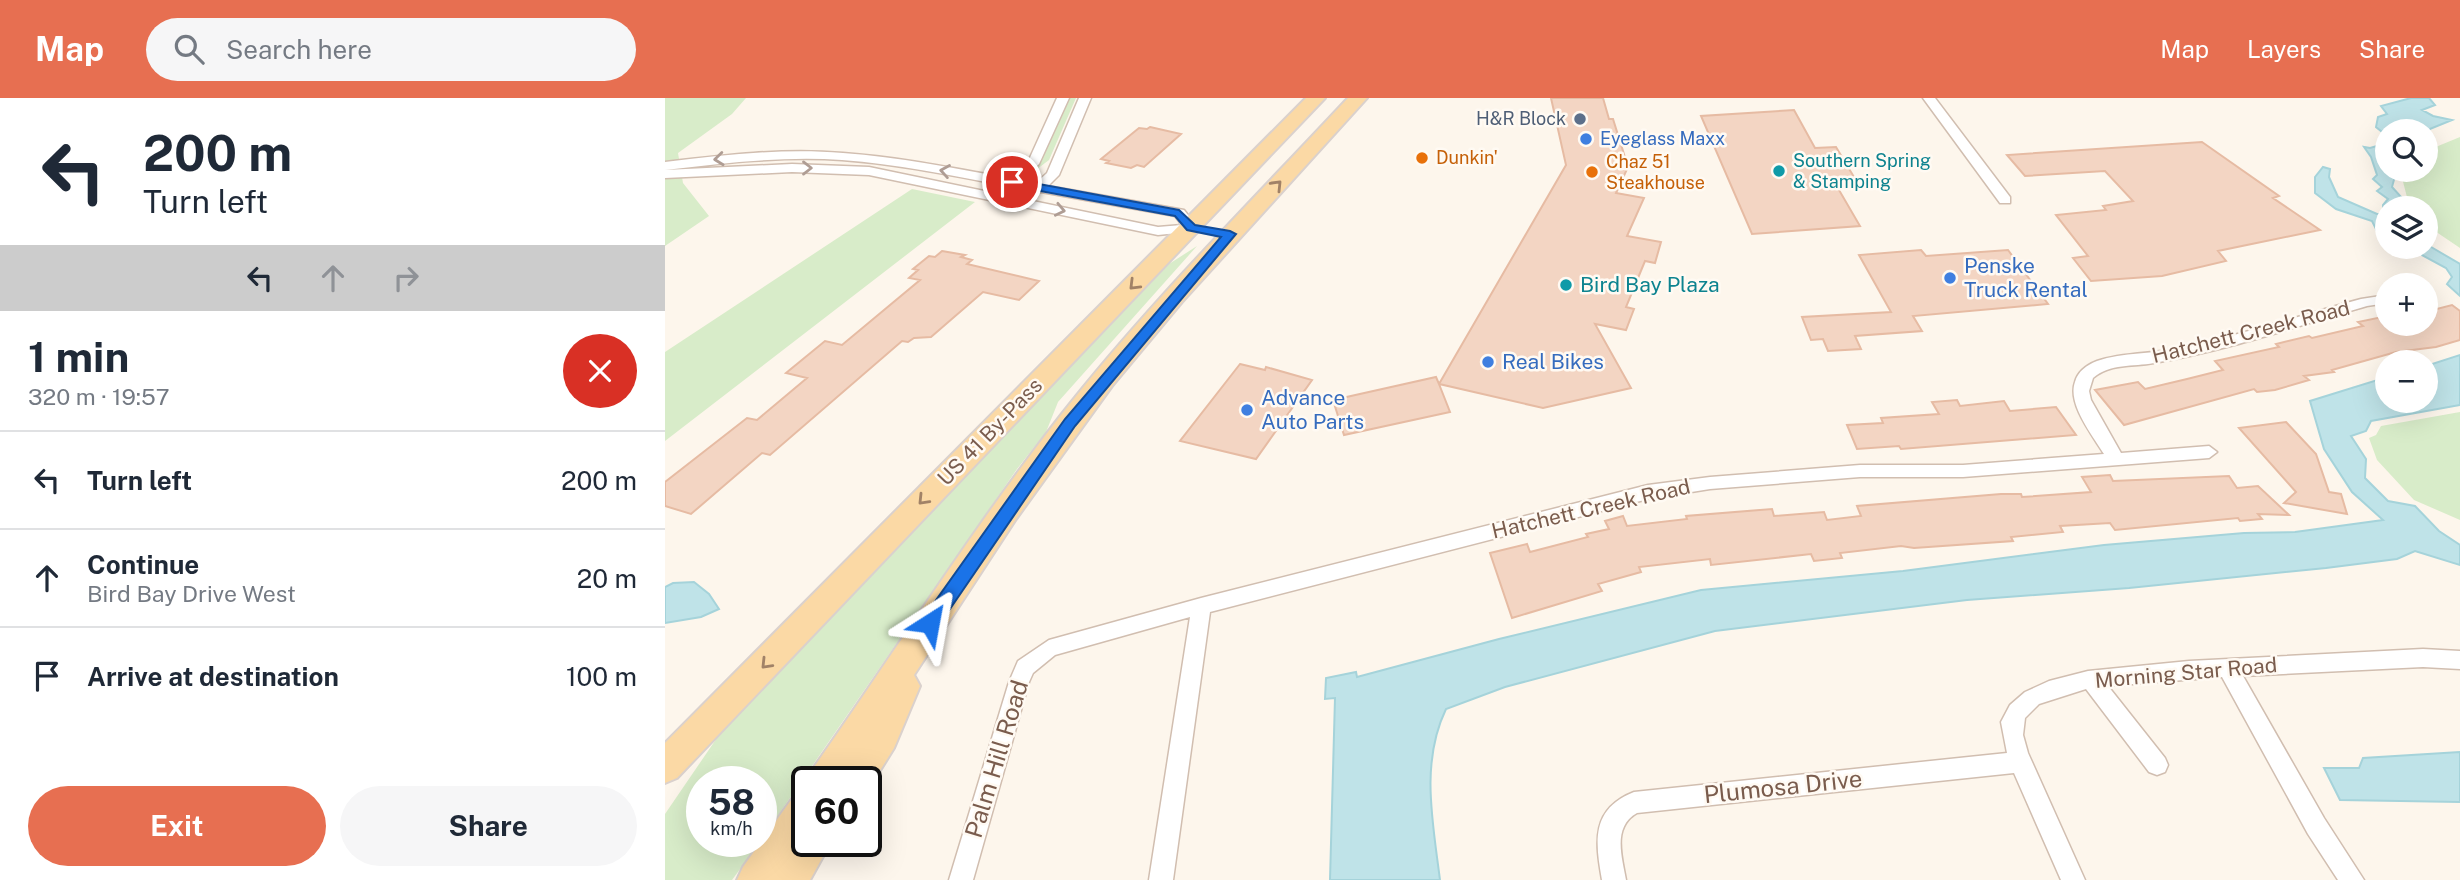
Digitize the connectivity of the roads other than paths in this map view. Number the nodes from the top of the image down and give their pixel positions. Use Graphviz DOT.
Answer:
graph roads {
  1 [pos="1063,98"];
  2 [pos="1086,98"];
  3 [pos="1316,98"];
  4 [pos="1929,98"];
  5 [pos="1355,100"];
  6 [pos="665,166"];
  7 [pos="665,174"];
  8 [pos="1012,182"];
  9 [pos="1039,187"];
  10 [pos="993,196"];
  11 [pos="2005,200"];
  12 [pos="1020,201"];
  13 [pos="1191,228"];
  14 [pos="1230,234"];
  15 [pos="2375,301"];
  16 [pos="2209,452"];
  17 [pos="2116,459"];
  18 [pos="1201,606"];
  19 [pos="930,623"];
  20 [pos="1049,648"];
  21 [pos="2460,660"];
  22 [pos="2228,668"];
  23 [pos="2091,680"];
  24 [pos="715,716"];
  25 [pos="2021,762"];
  26 [pos="2157,765"];
  27 [pos="836,766"];
  28 [pos="863,766"];
  29 [pos="665,767"];
  30 [pos="665,786"];
  31 [pos="791,831"];
  32 [pos="803,857"];
  33 [pos="756,880"];
  34 [pos="788,880"];
  35 [pos="961,880"];
  36 [pos="1161,880"];
  37 [pos="1614,880"];
  38 [pos="2073,880"];
  39 [pos="2352,880"];
  1 -- 8 [label="street"];
  2 -- 9 [label="street"];
  3 -- 13 [label="main road, US 41 By-Pass"];
  4 -- 11 [label="street"];
  14 -- 5 [label="main road, one-way"];
  8 -- 6 [label="street, one-way"];
  7 -- 10 [label="street, one-way"];
  8 -- 9 [label="street"];
  8 -- 10 [label="street"];
  9 -- 12 [label="street"];
  9 -- 13 [label="street"];
  10 -- 12 [label="street"];
  12 -- 13 [label="street, one-way"];
  13 -- 14 [label="main road"];
  13 -- 24 [label="main road, US 41 By-Pass, one-way"];
  14 -- 19 [label="main road"];
  15 -- 17 [label="street, Hatchett Creek Road"];
  16 -- 17 [label="street, Hatchett Creek Road"];
  17 -- 18 [label="street, Hatchett Creek Road"];
  18 -- 20 [label="street, Hatchett Creek Road"];
  18 -- 36 [label="street"];
  19 -- 27 [label="main road"];
  19 -- 28 [label="main road"];
  20 -- 35 [label="street, Palm Hill Road"];
  21 -- 22 [label="street, Morning Star Road"];
  22 -- 23 [label="street, Morning Star Road"];
  22 -- 39 [label="street"];
  23 -- 25 [label="street, Morning Star Road"];
  23 -- 26 [label="street"];
  24 -- 29 [label="main road, US 41 By-Pass"];
  24 -- 30 [label="main road"];
  25 -- 37 [label="street, Plumosa Drive"];
  25 -- 38 [label="street, Morning Star Road"];
  31 -- 33 [label="main road"];
  32 -- 34 [label="main road"];
}
